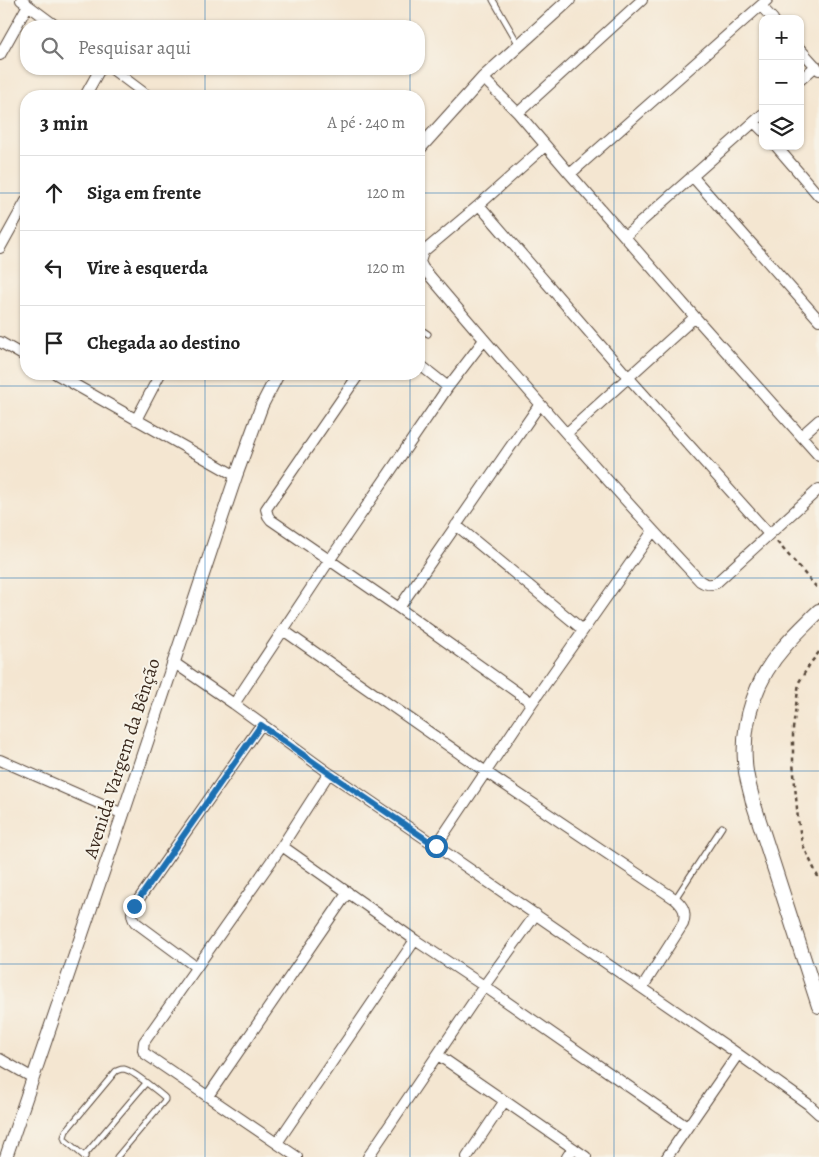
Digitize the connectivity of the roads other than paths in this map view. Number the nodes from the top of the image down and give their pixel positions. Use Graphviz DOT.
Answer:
graph roads {
  1 [pos="493,0"];
  2 [pos="569,0"];
  3 [pos="642,0"];
  4 [pos="25,3"];
  5 [pos="764,3"];
  6 [pos="771,15"];
  7 [pos="48,20"];
  8 [pos="519,45"];
  9 [pos="804,53"];
  10 [pos="0,56"];
  11 [pos="817,68"];
  12 [pos="97,75"];
  13 [pos="120,75"];
  14 [pos="804,77"];
  15 [pos="483,78"];
  16 [pos="88,90"];
  17 [pos="140,90"];
  18 [pos="518,114"];
  19 [pos="759,118"];
  20 [pos="754,122"];
  21 [pos="759,128"];
  22 [pos="425,142"];
  23 [pos="545,146"];
  24 [pos="779,150"];
  25 [pos="570,174"];
  26 [pos="692,176"];
  27 [pos="819,196"];
  28 [pos="478,205"];
  29 [pos="20,212"];
  30 [pos="625,236"];
  31 [pos="0,248"];
  32 [pos="425,250"];
  33 [pos="425,270"];
  34 [pos="695,317"];
  35 [pos="819,320"];
  36 [pos="425,332"];
  37 [pos="428,334"];
  38 [pos="484,340"];
  39 [pos="0,342"];
  40 [pos="20,354"];
  41 [pos="425,369"];
  42 [pos="628,376"];
  43 [pos="66,380"];
  44 [pos="157,380"];
  45 [pos="275,380"];
  46 [pos="355,380"];
  47 [pos="448,386"];
  48 [pos="540,404"];
  49 [pos="136,420"];
  50 [pos="819,420"];
  51 [pos="566,433"];
  52 [pos="801,436"];
  53 [pos="818,452"];
  54 [pos="236,476"];
  55 [pos="819,489"];
  56 [pos="456,525"];
  57 [pos="653,531"];
  58 [pos="769,534"];
  59 [pos="328,561"];
  60 [pos="399,608"];
  61 [pos="819,611"];
  62 [pos="283,630"];
  63 [pos="583,630"];
  64 [pos="173,662"];
  65 [pos="532,703"];
  66 [pos="234,704"];
  67 [pos="261,725"];
  68 [pos="0,760"];
  69 [pos="486,772"];
  70 [pos="329,773"];
  71 [pos="123,814"];
  72 [pos="722,826"];
  73 [pos="282,846"];
  74 [pos="436,846"];
  75 [pos="348,892"];
  76 [pos="675,899"];
  77 [pos="536,914"];
  78 [pos="415,940"];
  79 [pos="196,967"];
  80 [pos="484,986"];
  81 [pos="642,988"];
  82 [pos="819,1006"];
  83 [pos="738,1054"];
  84 [pos="438,1055"];
  85 [pos="0,1059"];
  86 [pos="33,1078"];
  87 [pos="146,1083"];
  88 [pos="208,1096"];
  89 [pos="504,1102"];
  90 [pos="808,1104"];
  91 [pos="819,1105"];
  92 [pos="819,1114"];
  93 [pos="687,1127"];
  94 [pos="277,1143"];
  95 [pos="573,1148"];
  96 [pos="6,1157"];
  97 [pos="85,1157"];
  98 [pos="116,1157"];
  99 [pos="297,1157"];
  100 [pos="368,1157"];
  101 [pos="467,1157"];
  102 [pos="566,1157"];
  103 [pos="586,1157"];
  104 [pos="667,1157"];
  1 -- 8 [label="lane"];
  2 -- 8 [label="street"];
  3 -- 18 [label="street"];
  4 -- 7 [label="street"];
  4 -- 10 [label="street"];
  5 -- 6 [label="street"];
  5 -- 25 [label="street"];
  8 -- 15 [label="street"];
  9 -- 11 [label="street"];
  11 -- 14 [label="street"];
  12 -- 16 [label="street"];
  13 -- 17 [label="street"];
  15 -- 18 [label="street"];
  15 -- 22 [label="street"];
  18 -- 23 [label="street"];
  19 -- 20 [label="street"];
  20 -- 21 [label="street"];
  20 -- 26 [label="street"];
  23 -- 25 [label="street"];
  23 -- 28 [label="street"];
  24 -- 27 [label="street"];
  25 -- 30 [label="street"];
  26 -- 30 [label="street"];
  26 -- 35 [label="street"];
  28 -- 32 [label="street"];
  28 -- 42 [label="street"];
  29 -- 31 [label="street"];
  30 -- 34 [label="street"];
  33 -- 38 [label="street"];
  34 -- 42 [label="street"];
  34 -- 52 [label="street"];
  36 -- 37 [label="lane"];
  38 -- 47 [label="street"];
  38 -- 48 [label="street"];
  39 -- 40 [label="street"];
  41 -- 47 [label="street"];
  42 -- 51 [label="street"];
  42 -- 58 [label="street"];
  43 -- 49 [label="street"];
  44 -- 49 [label="street"];
  45 -- 54 [label="street, Avenida Vargem da Bênção"];
  46 -- 59 [label="street"];
  47 -- 59 [label="street"];
  48 -- 51 [label="street"];
  48 -- 56 [label="street"];
  49 -- 54 [label="street"];
  50 -- 52 [label="street"];
  51 -- 57 [label="street"];
  52 -- 53 [label="street"];
  54 -- 64 [label="street, Avenida Vargem da Bênção"];
  55 -- 58 [label="street"];
  56 -- 60 [label="street"];
  56 -- 63 [label="street"];
  57 -- 58 [label="street"];
  57 -- 63 [label="street"];
  59 -- 60 [label="street"];
  59 -- 62 [label="street"];
  60 -- 65 [label="street"];
  61 -- 82 [label="main road"];
  62 -- 66 [label="street"];
  62 -- 69 [label="street"];
  63 -- 65 [label="street"];
  64 -- 66 [label="street"];
  64 -- 71 [label="street, Avenida Vargem da Bênção"];
  65 -- 69 [label="street"];
  66 -- 67 [label="street"];
  67 -- 70 [label="street"];
  67 -- 79 [label="street"];
  68 -- 71 [label="street"];
  69 -- 74 [label="street"];
  69 -- 76 [label="street"];
  70 -- 73 [label="street"];
  70 -- 74 [label="street"];
  71 -- 86 [label="street, Avenida Vargem da Bênção"];
  72 -- 76 [label="lane"];
  73 -- 75 [label="street"];
  73 -- 79 [label="street"];
  74 -- 77 [label="street"];
  75 -- 78 [label="street"];
  75 -- 88 [label="street"];
  76 -- 81 [label="street"];
  77 -- 80 [label="street"];
  77 -- 81 [label="street"];
  78 -- 80 [label="street"];
  78 -- 94 [label="street"];
  79 -- 88 [label="street"];
  80 -- 84 [label="street"];
  80 -- 93 [label="street"];
  81 -- 83 [label="street"];
  83 -- 90 [label="street"];
  83 -- 93 [label="street"];
  84 -- 89 [label="street"];
  84 -- 100 [label="street"];
  85 -- 86 [label="street"];
  86 -- 96 [label="street, Avenida Vargem da Bênção"];
  87 -- 97 [label="lane"];
  87 -- 97 [label="lane"];
  87 -- 98 [label="lane"];
  88 -- 94 [label="street"];
  89 -- 95 [label="street"];
  89 -- 101 [label="street"];
  90 -- 91 [label="street"];
  90 -- 92 [label="street"];
  93 -- 104 [label="street"];
  94 -- 99 [label="street"];
  95 -- 102 [label="street"];
  95 -- 103 [label="street"];
}
